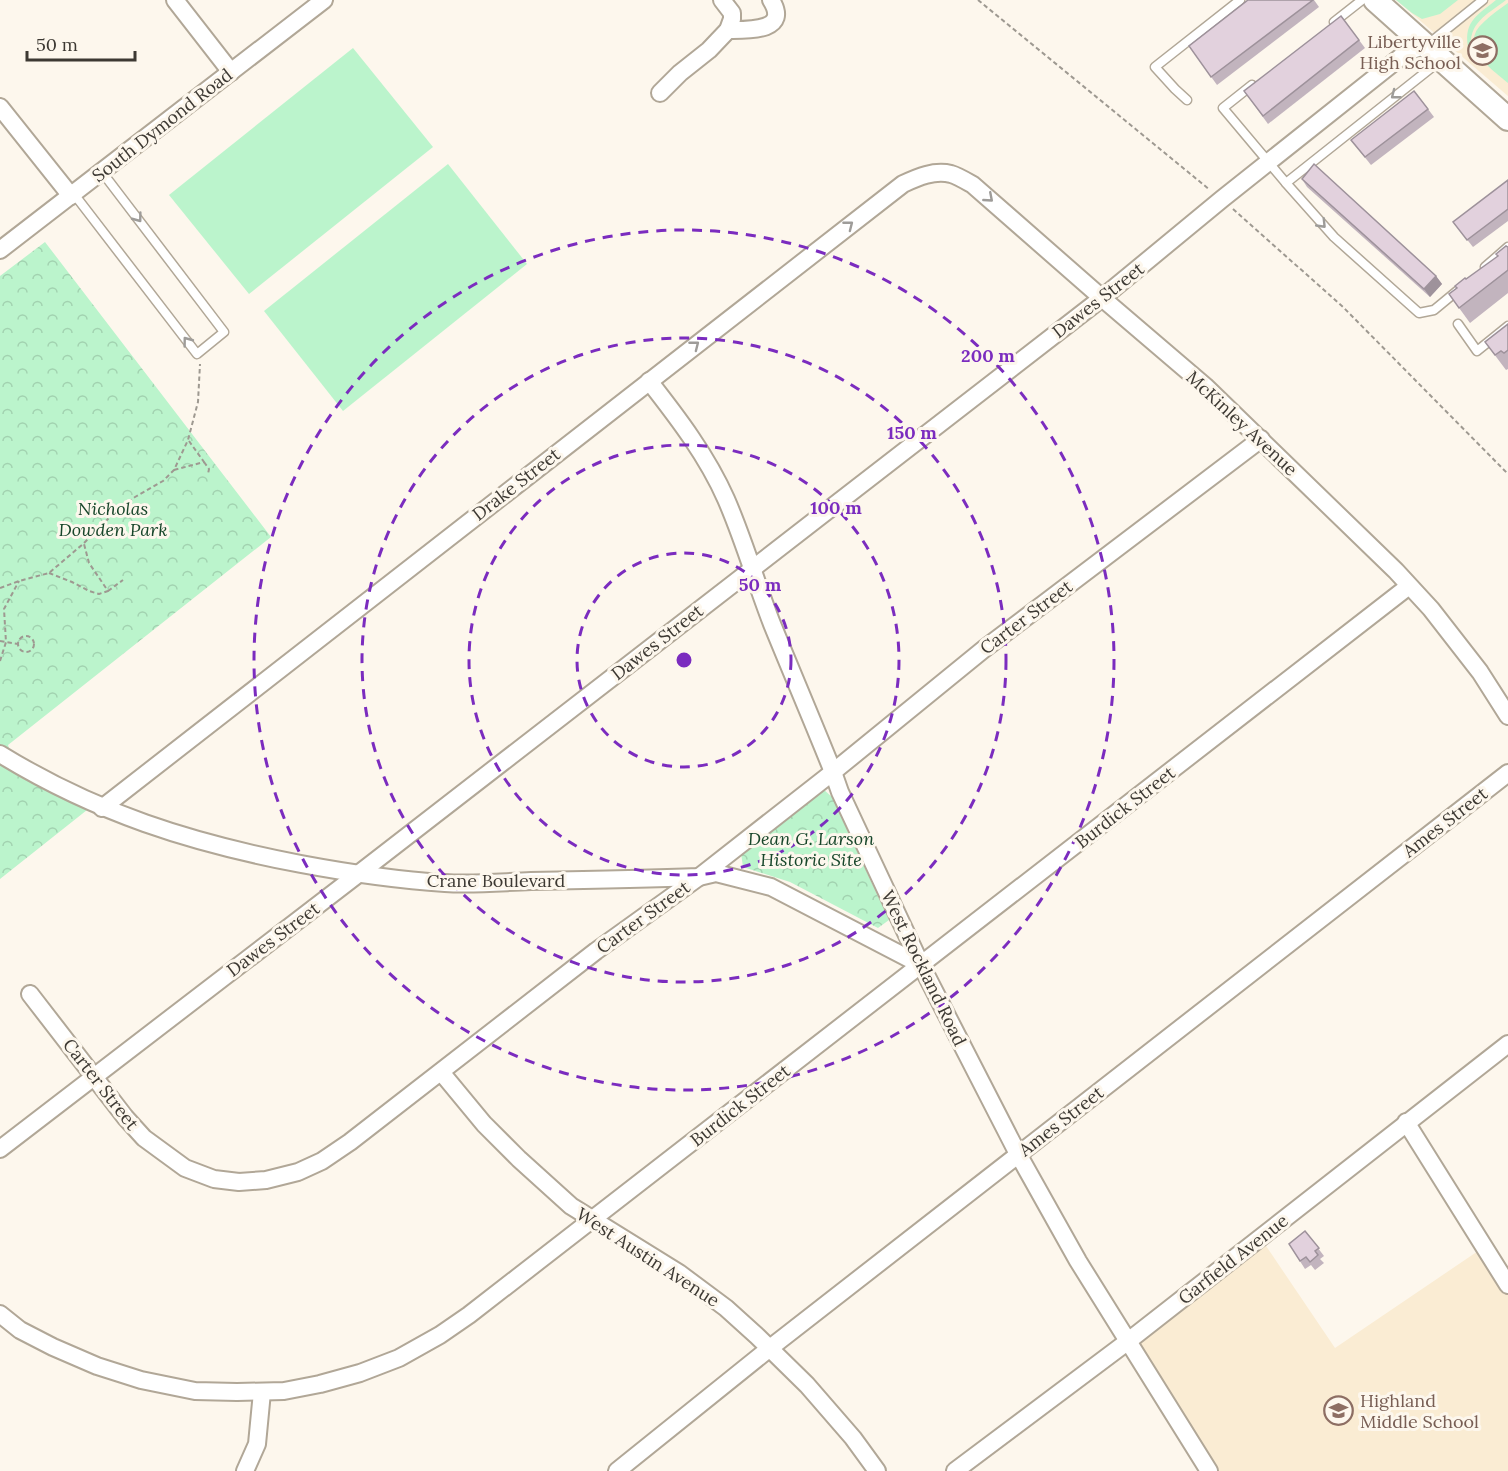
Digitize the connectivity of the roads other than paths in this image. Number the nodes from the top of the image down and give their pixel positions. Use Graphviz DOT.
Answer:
graph roads {
  1 [pos="176,0"];
  2 [pos="324,0"];
  3 [pos="771,0"];
  4 [pos="1240,0"];
  5 [pos="1362,0"];
  6 [pos="1375,0"];
  7 [pos="1483,0"];
  8 [pos="727,1"];
  9 [pos="1329,26"];
  10 [pos="728,30"];
  11 [pos="1434,52"];
  12 [pos="231,72"];
  13 [pos="1258,80"];
  14 [pos="660,93"];
  15 [pos="1187,100"];
  16 [pos="0,107"];
  17 [pos="1508,119"];
  18 [pos="1268,163"];
  19 [pos="102,172"];
  20 [pos="938,173"];
  21 [pos="1286,183"];
  22 [pos="72,195"];
  23 [pos="1508,247"];
  24 [pos="0,250"];
  25 [pos="1478,273"];
  26 [pos="1462,286"];
  27 [pos="1102,298"];
  28 [pos="1458,324"];
  29 [pos="1508,326"];
  30 [pos="649,381"];
  31 [pos="1261,439"];
  32 [pos="753,567"];
  33 [pos="1410,586"];
  34 [pos="1508,716"];
  35 [pos="0,754"];
  36 [pos="833,772"];
  37 [pos="1508,773"];
  38 [pos="102,808"];
  39 [pos="357,874"];
  40 [pos="699,877"];
  41 [pos="921,965"];
  42 [pos="30,994"];
  43 [pos="1508,1044"];
  44 [pos="441,1072"];
  45 [pos="93,1076"];
  46 [pos="1406,1122"];
  47 [pos="0,1149"];
  48 [pos="1018,1154"];
  49 [pos="592,1219"];
  50 [pos="1508,1285"];
  51 [pos="0,1314"];
  52 [pos="1127,1342"];
  53 [pos="770,1348"];
  54 [pos="262,1392"];
  55 [pos="245,1471"];
  56 [pos="617,1471"];
  57 [pos="877,1471"];
  58 [pos="955,1471"];
  59 [pos="1209,1471"];
  1 -- 12 [label="street"];
  2 -- 12 [label="street, South Dymond Road"];
  3 -- 10 [label="street"];
  4 -- 15 [label="lane"];
  5 -- 9 [label="lane"];
  6 -- 11 [label="main road"];
  7 -- 11 [label="lane"];
  8 -- 10 [label="street"];
  10 -- 14 [label="street"];
  11 -- 17 [label="main road"];
  11 -- 18 [label="street, Dawes Street"];
  11 -- 21 [label="lane, one-way"];
  12 -- 19 [label="street, South Dymond Road"];
  13 -- 18 [label="lane"];
  16 -- 22 [label="street"];
  18 -- 21 [label="lane"];
  18 -- 27 [label="street, Dawes Street"];
  19 -- 22 [label="street, South Dymond Road"];
  19 -- 22 [label="lane, one-way"];
  20 -- 27 [label="street, McKinley Avenue, one-way"];
  30 -- 20 [label="street, Drake Street, one-way"];
  21 -- 26 [label="lane, one-way"];
  22 -- 24 [label="street, South Dymond Road"];
  23 -- 25 [label="lane"];
  27 -- 31 [label="street, McKinley Avenue"];
  27 -- 32 [label="street, Dawes Street"];
  28 -- 29 [label="lane"];
  30 -- 32 [label="street, West Rockland Road"];
  30 -- 38 [label="street, Drake Street"];
  31 -- 33 [label="street, McKinley Avenue"];
  31 -- 36 [label="street, Carter Street"];
  32 -- 36 [label="street, West Rockland Road"];
  32 -- 39 [label="street, Dawes Street"];
  33 -- 34 [label="street, McKinley Avenue"];
  33 -- 41 [label="street, Burdick Street"];
  35 -- 38 [label="street, Crane Boulevard"];
  36 -- 40 [label="street, Carter Street"];
  36 -- 41 [label="street, West Rockland Road"];
  37 -- 48 [label="street, Ames Street"];
  38 -- 39 [label="street, Crane Boulevard"];
  39 -- 40 [label="street, Crane Boulevard"];
  39 -- 45 [label="street, Dawes Street"];
  40 -- 41 [label="street, Crane Boulevard"];
  40 -- 44 [label="street, Carter Street"];
  41 -- 48 [label="street, West Rockland Road"];
  41 -- 49 [label="street, Burdick Street"];
  42 -- 45 [label="street, Carter Street"];
  43 -- 46 [label="street, Garfield Avenue"];
  44 -- 45 [label="street, Carter Street"];
  44 -- 49 [label="street, West Austin Avenue"];
  45 -- 47 [label="street, Dawes Street"];
  46 -- 50 [label="street"];
  46 -- 52 [label="street, Garfield Avenue"];
  48 -- 52 [label="street, West Rockland Road"];
  48 -- 53 [label="street, Ames Street"];
  49 -- 53 [label="street, West Austin Avenue"];
  49 -- 54 [label="street, Burdick Street"];
  51 -- 54 [label="street, Burdick Street"];
  52 -- 58 [label="street, Garfield Avenue"];
  52 -- 59 [label="street, West Rockland Road"];
  53 -- 56 [label="street, Ames Street"];
  53 -- 57 [label="street, West Austin Avenue"];
  54 -- 55 [label="street"];
}
